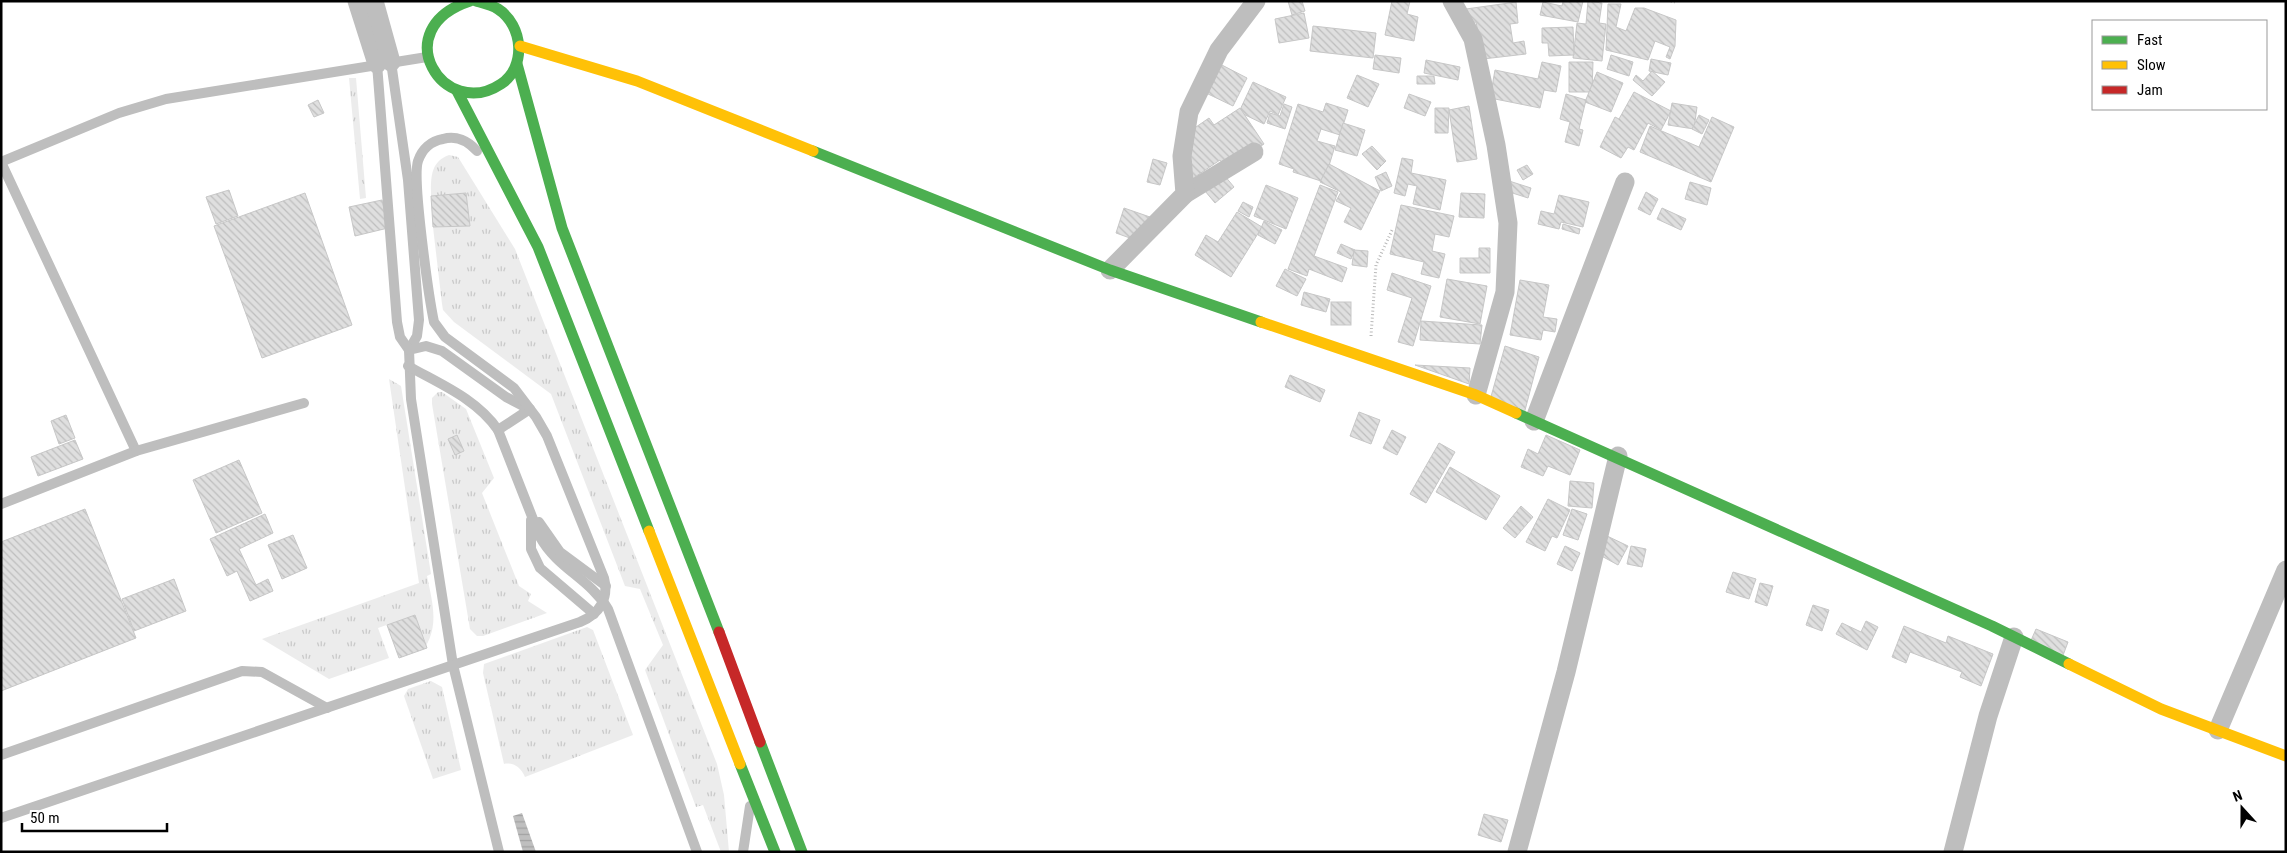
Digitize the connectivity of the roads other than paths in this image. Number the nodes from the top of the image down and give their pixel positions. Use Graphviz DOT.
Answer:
graph roads {
  1 [pos="357,1"];
  2 [pos="374,1"];
  3 [pos="470,1"];
  4 [pos="476,1"];
  5 [pos="1256,1"];
  6 [pos="1452,1"];
  7 [pos="489,2"];
  8 [pos="431,10"];
  9 [pos="430,31"];
  10 [pos="520,46"];
  11 [pos="428,57"];
  12 [pos="384,63"];
  13 [pos="517,64"];
  14 [pos="457,91"];
  15 [pos="1254,152"];
  16 [pos="1,162"];
  17 [pos="1625,182"];
  18 [pos="1185,194"];
  19 [pos="538,246"];
  20 [pos="1110,270"];
  21 [pos="409,350"];
  22 [pos="408,366"];
  23 [pos="1476,395"];
  24 [pos="304,403"];
  25 [pos="530,409"];
  26 [pos="1534,421"];
  27 [pos="498,430"];
  28 [pos="136,451"];
  29 [pos="1617,457"];
  30 [pos="1,504"];
  31 [pos="531,511"];
  32 [pos="2286,570"];
  33 [pos="606,586"];
  34 [pos="603,602"];
  35 [pos="594,614"];
  36 [pos="2014,637"];
  37 [pos="453,665"];
  38 [pos="326,708"];
  39 [pos="2218,730"];
  40 [pos="1,755"];
  41 [pos="2286,756"];
  42 [pos="754,796"];
  43 [pos="1,818"];
  44 [pos="499,852"];
  45 [pos="697,852"];
  46 [pos="743,852"];
  47 [pos="775,852"];
  48 [pos="802,852"];
  49 [pos="1517,852"];
  50 [pos="1953,852"];
  1 -- 12 [label="street"];
  2 -- 12 [label="street"];
  3 -- 9 [label="main road"];
  4 -- 7 [label="main road"];
  5 -- 18 [label="street"];
  6 -- 23 [label="street"];
  7 -- 10 [label="main road"];
  8 -- 9 [label="main road"];
  9 -- 11 [label="main road"];
  10 -- 13 [label="main road"];
  10 -- 20 [label="main road"];
  11 -- 12 [label="lane"];
  11 -- 14 [label="main road"];
  12 -- 16 [label="lane"];
  12 -- 21 [label="lane"];
  12 -- 21 [label="lane"];
  13 -- 14 [label="main road"];
  13 -- 48 [label="main road"];
  14 -- 19 [label="main road"];
  15 -- 18 [label="street"];
  16 -- 28 [label="lane"];
  17 -- 26 [label="street"];
  18 -- 20 [label="street"];
  19 -- 25 [label="lane"];
  19 -- 42 [label="main road"];
  20 -- 23 [label="main road"];
  21 -- 22 [label="lane"];
  21 -- 25 [label="lane"];
  22 -- 27 [label="lane"];
  22 -- 37 [label="lane"];
  23 -- 26 [label="main road"];
  24 -- 28 [label="lane"];
  25 -- 27 [label="lane"];
  25 -- 33 [label="lane"];
  26 -- 29 [label="main road"];
  27 -- 31 [label="lane"];
  28 -- 30 [label="lane"];
  29 -- 36 [label="main road"];
  29 -- 49 [label="street"];
  31 -- 33 [label="lane"];
  31 -- 34 [label="lane"];
  31 -- 35 [label="lane"];
  32 -- 39 [label="street"];
  33 -- 34 [label="lane"];
  34 -- 35 [label="lane"];
  34 -- 45 [label="lane"];
  35 -- 37 [label="lane"];
  36 -- 39 [label="main road"];
  36 -- 50 [label="street"];
  37 -- 38 [label="lane"];
  37 -- 44 [label="lane"];
  38 -- 40 [label="lane"];
  38 -- 43 [label="lane"];
  39 -- 41 [label="main road"];
  42 -- 46 [label="lane"];
  42 -- 47 [label="main road"];
}
